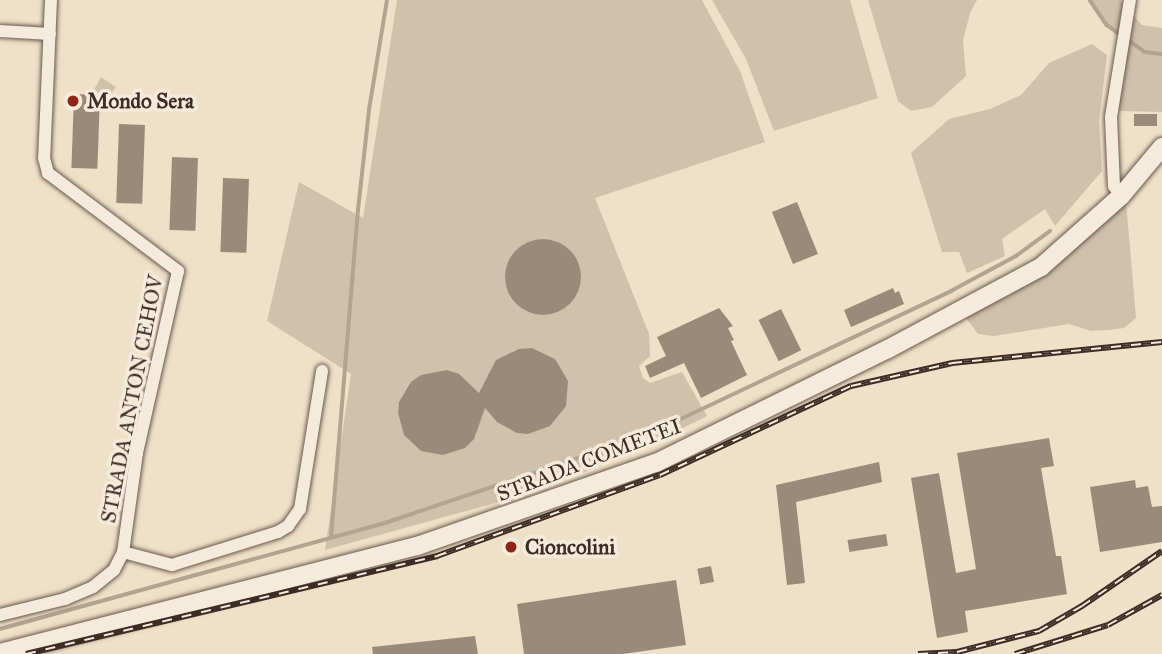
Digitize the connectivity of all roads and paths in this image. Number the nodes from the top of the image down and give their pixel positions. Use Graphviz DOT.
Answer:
graph roads {
  1 [pos="51,0"];
  2 [pos="1129,6"];
  3 [pos="0,31"];
  4 [pos="50,34"];
  5 [pos="1162,147"];
  6 [pos="1121,196"];
  7 [pos="321,371"];
  8 [pos="123,552"];
  9 [pos="0,615"];
  10 [pos="0,653"];
  1 -- 4 [label="street"];
  2 -- 6 [label="street"];
  3 -- 4 [label="street"];
  4 -- 8 [label="street, STRADA ANTON CEHOV"];
  5 -- 6 [label="street, STRADA COMETEI"];
  6 -- 10 [label="street, STRADA COMETEI"];
  7 -- 8 [label="street"];
  8 -- 9 [label="street"];
}
